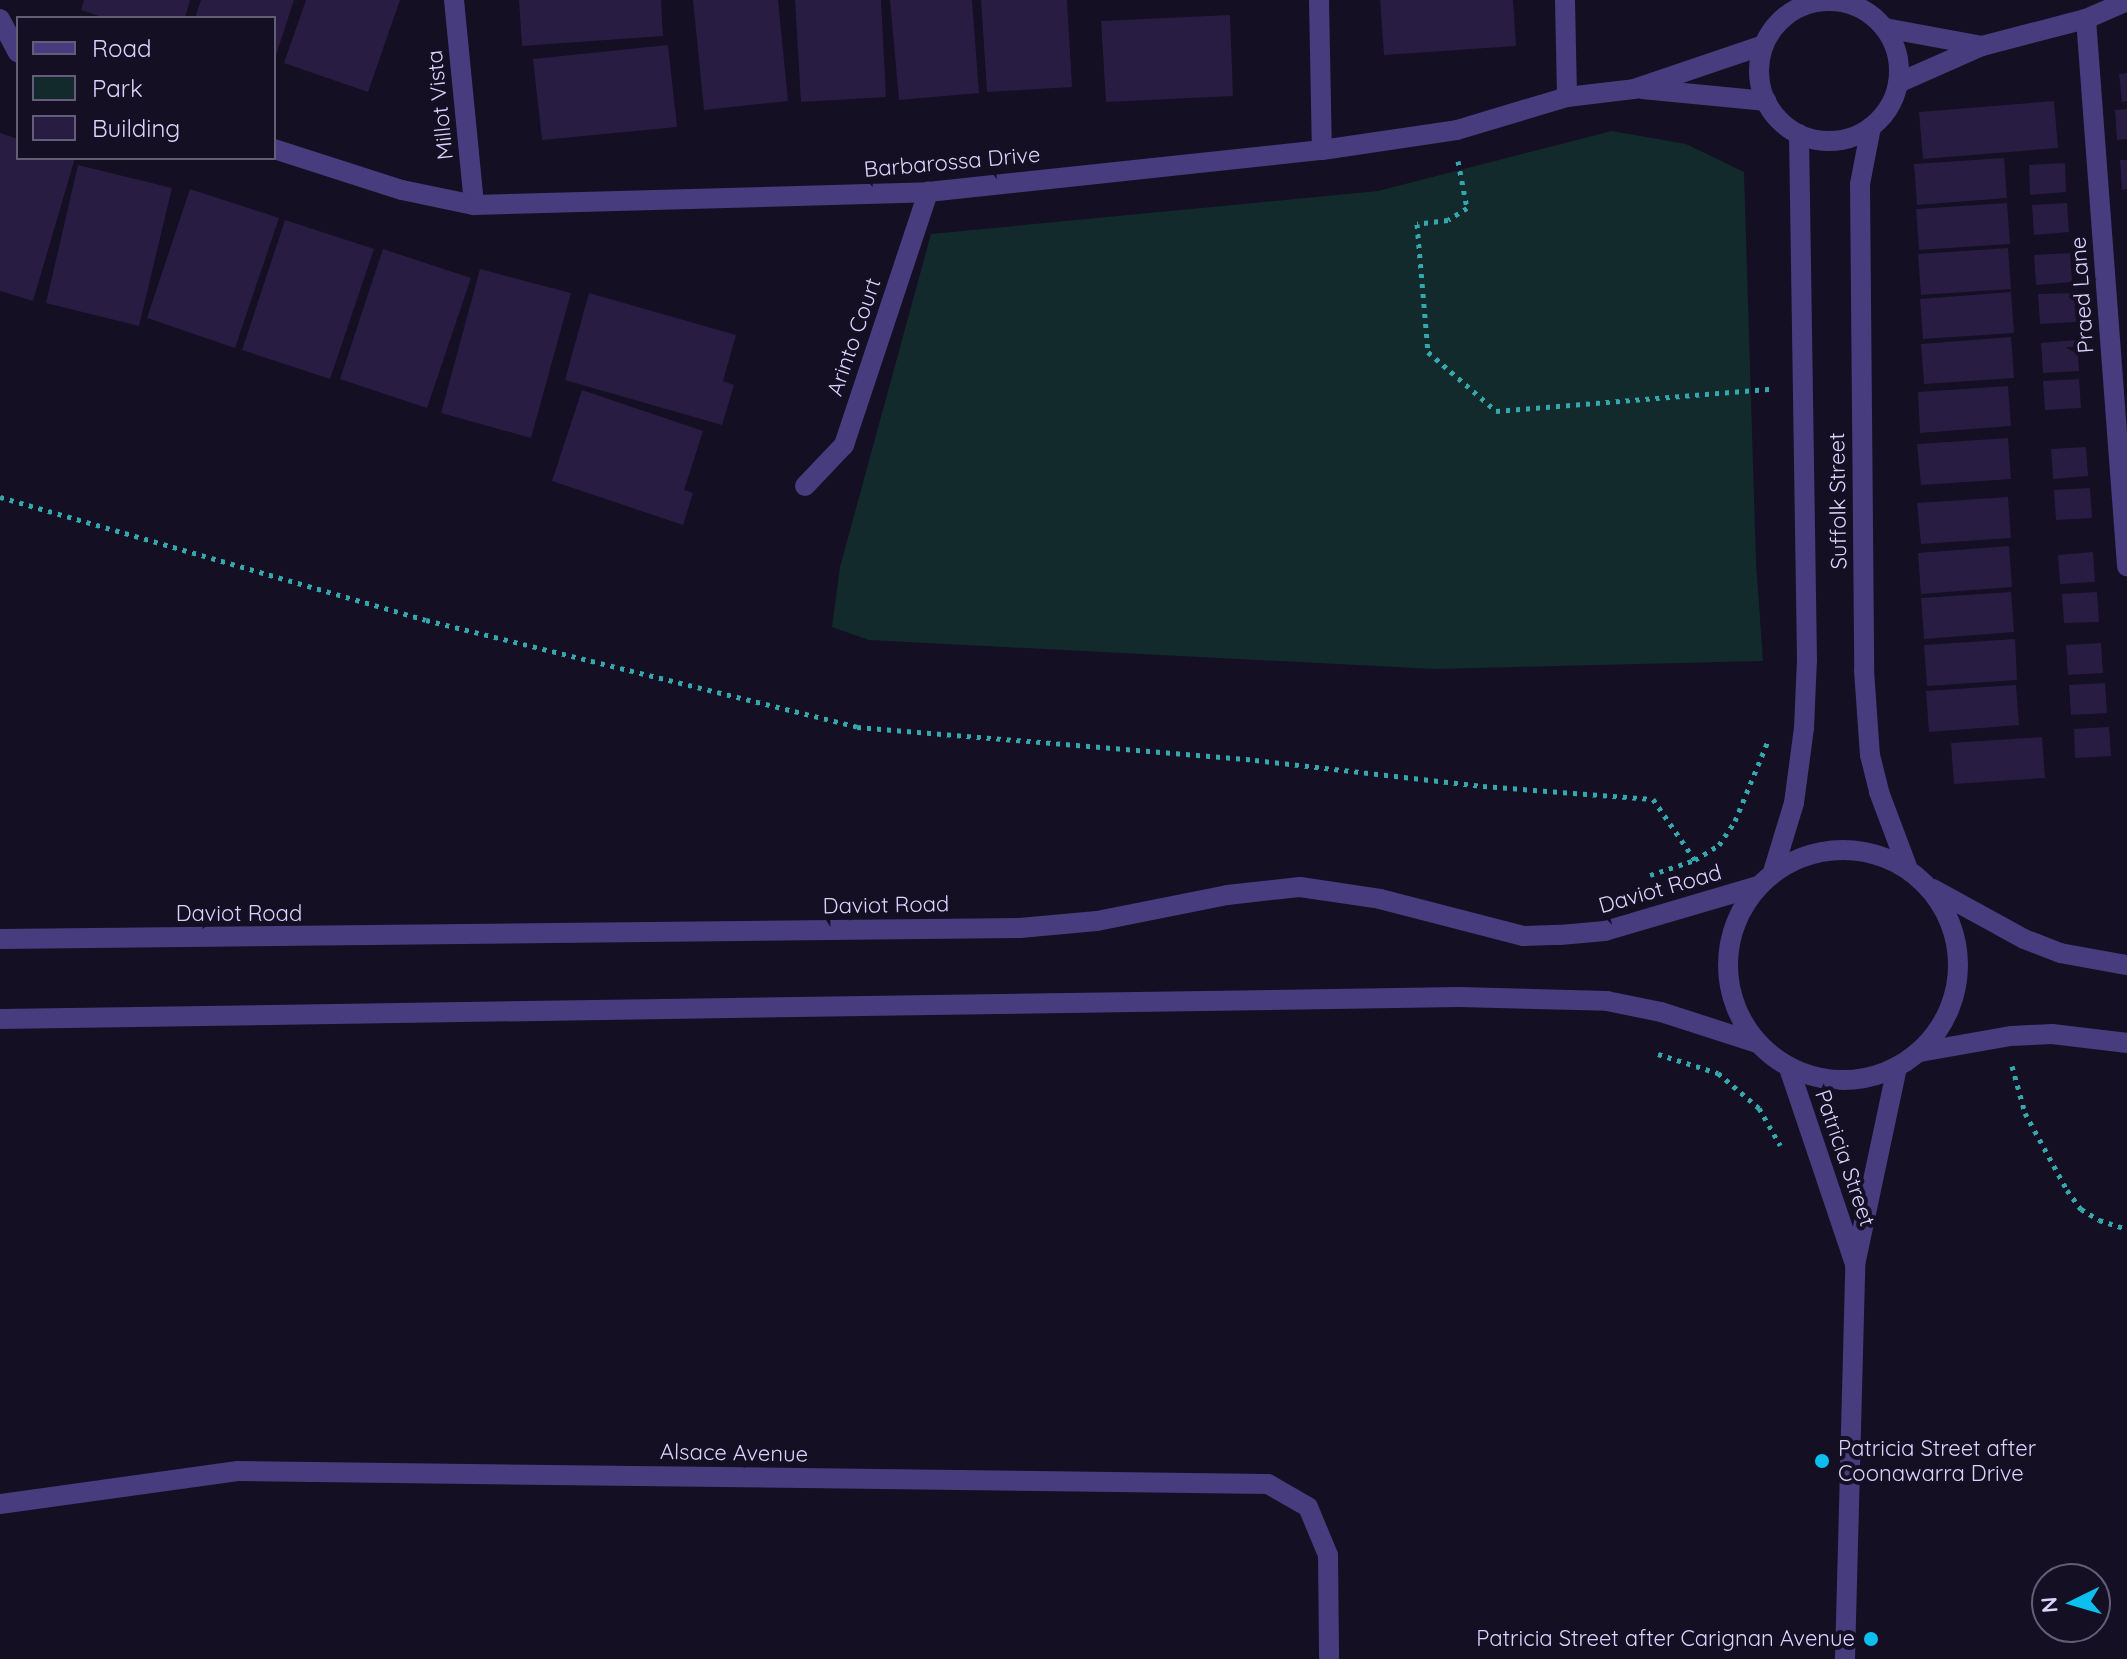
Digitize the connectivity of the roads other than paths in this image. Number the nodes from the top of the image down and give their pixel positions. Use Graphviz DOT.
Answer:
graph roads {
  1 [pos="454,0"];
  2 [pos="1319,0"];
  3 [pos="1565,0"];
  4 [pos="2127,1"];
  5 [pos="1784,9"];
  6 [pos="1874,14"];
  7 [pos="0,19"];
  8 [pos="2086,19"];
  9 [pos="1764,45"];
  10 [pos="1982,46"];
  11 [pos="16,49"];
  12 [pos="1898,83"];
  13 [pos="1634,89"];
  14 [pos="1567,97"];
  15 [pos="1766,101"];
  16 [pos="1871,127"];
  17 [pos="1799,134"];
  18 [pos="276,150"];
  19 [pos="1322,150"];
  20 [pos="928,192"];
  21 [pos="474,205"];
  22 [pos="805,486"];
  23 [pos="2127,566"];
  24 [pos="1908,869"];
  25 [pos="1766,879"];
  26 [pos="1929,887"];
  27 [pos="0,939"];
  28 [pos="2127,965"];
  29 [pos="0,1019"];
  30 [pos="1757,1043"];
  31 [pos="2127,1043"];
  32 [pos="1920,1052"];
  33 [pos="1789,1068"];
  34 [pos="1897,1068"];
  35 [pos="1855,1265"];
  36 [pos="0,1504"];
  37 [pos="1329,1659"];
  38 [pos="1845,1659"];
  1 -- 21 [label="street, Millot Vista"];
  2 -- 19 [label="street"];
  3 -- 14 [label="street"];
  4 -- 8 [label="street"];
  5 -- 6 [label="street"];
  5 -- 9 [label="street"];
  6 -- 10 [label="street"];
  6 -- 12 [label="street"];
  7 -- 11 [label="street"];
  8 -- 10 [label="street"];
  8 -- 23 [label="street, Praed Lane"];
  9 -- 13 [label="street, Barbarossa Drive"];
  9 -- 15 [label="street"];
  10 -- 12 [label="street"];
  12 -- 16 [label="street"];
  13 -- 14 [label="street, Barbarossa Drive"];
  13 -- 15 [label="street, Barbarossa Drive"];
  14 -- 19 [label="street, Barbarossa Drive"];
  15 -- 17 [label="street"];
  16 -- 17 [label="street"];
  16 -- 24 [label="street, Suffolk Street"];
  17 -- 25 [label="street, Suffolk Street"];
  18 -- 21 [label="street, Barbarossa Drive"];
  19 -- 20 [label="street, Barbarossa Drive"];
  20 -- 21 [label="street, Barbarossa Drive"];
  20 -- 22 [label="street, Arinto Court"];
  24 -- 25 [label="street"];
  24 -- 26 [label="street"];
  25 -- 27 [label="street, Daviot Road"];
  25 -- 30 [label="street"];
  26 -- 28 [label="street"];
  26 -- 32 [label="street"];
  29 -- 30 [label="street"];
  30 -- 33 [label="street"];
  31 -- 32 [label="street"];
  32 -- 34 [label="street"];
  33 -- 34 [label="street"];
  33 -- 35 [label="street, Patricia Street"];
  34 -- 35 [label="street, Patricia Street"];
  35 -- 38 [label="street, Patricia Street"];
  36 -- 37 [label="street, Alsace Avenue"];
}
